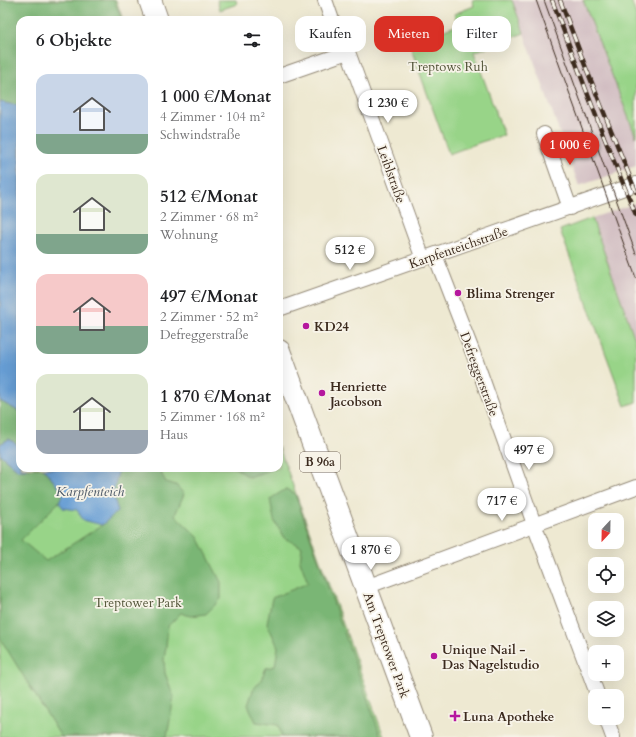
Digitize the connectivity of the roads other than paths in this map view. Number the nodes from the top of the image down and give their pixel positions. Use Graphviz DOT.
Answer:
graph roads {
  1 [pos="150,0"];
  2 [pos="325,0"];
  3 [pos="156,16"];
  4 [pos="331,16"];
  5 [pos="348,52"];
  6 [pos="283,75"];
  7 [pos="544,134"];
  8 [pos="636,184"];
  9 [pos="570,208"];
  10 [pos="429,257"];
  11 [pos="283,308"];
  12 [pos="283,362"];
  13 [pos="636,487"];
  14 [pos="534,524"];
  15 [pos="366,587"];
  16 [pos="595,689"];
  17 [pos="609,725"];
  18 [pos="421,737"];
  19 [pos="613,737"];
  1 -- 3 [label="main road"];
  2 -- 4 [label="street, Leiblstraße"];
  5 -- 6 [label="street"];
  5 -- 10 [label="street, Leiblstraße"];
  7 -- 9 [label="street"];
  8 -- 9 [label="street, Karpfenteichstraße"];
  9 -- 10 [label="street, Karpfenteichstraße"];
  10 -- 11 [label="street, Karpfenteichstraße"];
  10 -- 14 [label="street, Defreggerstraße"];
  12 -- 15 [label="main road, Am Treptower Park / B 96a"];
  13 -- 14 [label="street"];
  14 -- 15 [label="street"];
  14 -- 16 [label="street, Defreggerstraße"];
  15 -- 18 [label="main road, Am Treptower Park / B 96a"];
  17 -- 19 [label="street"];
}
